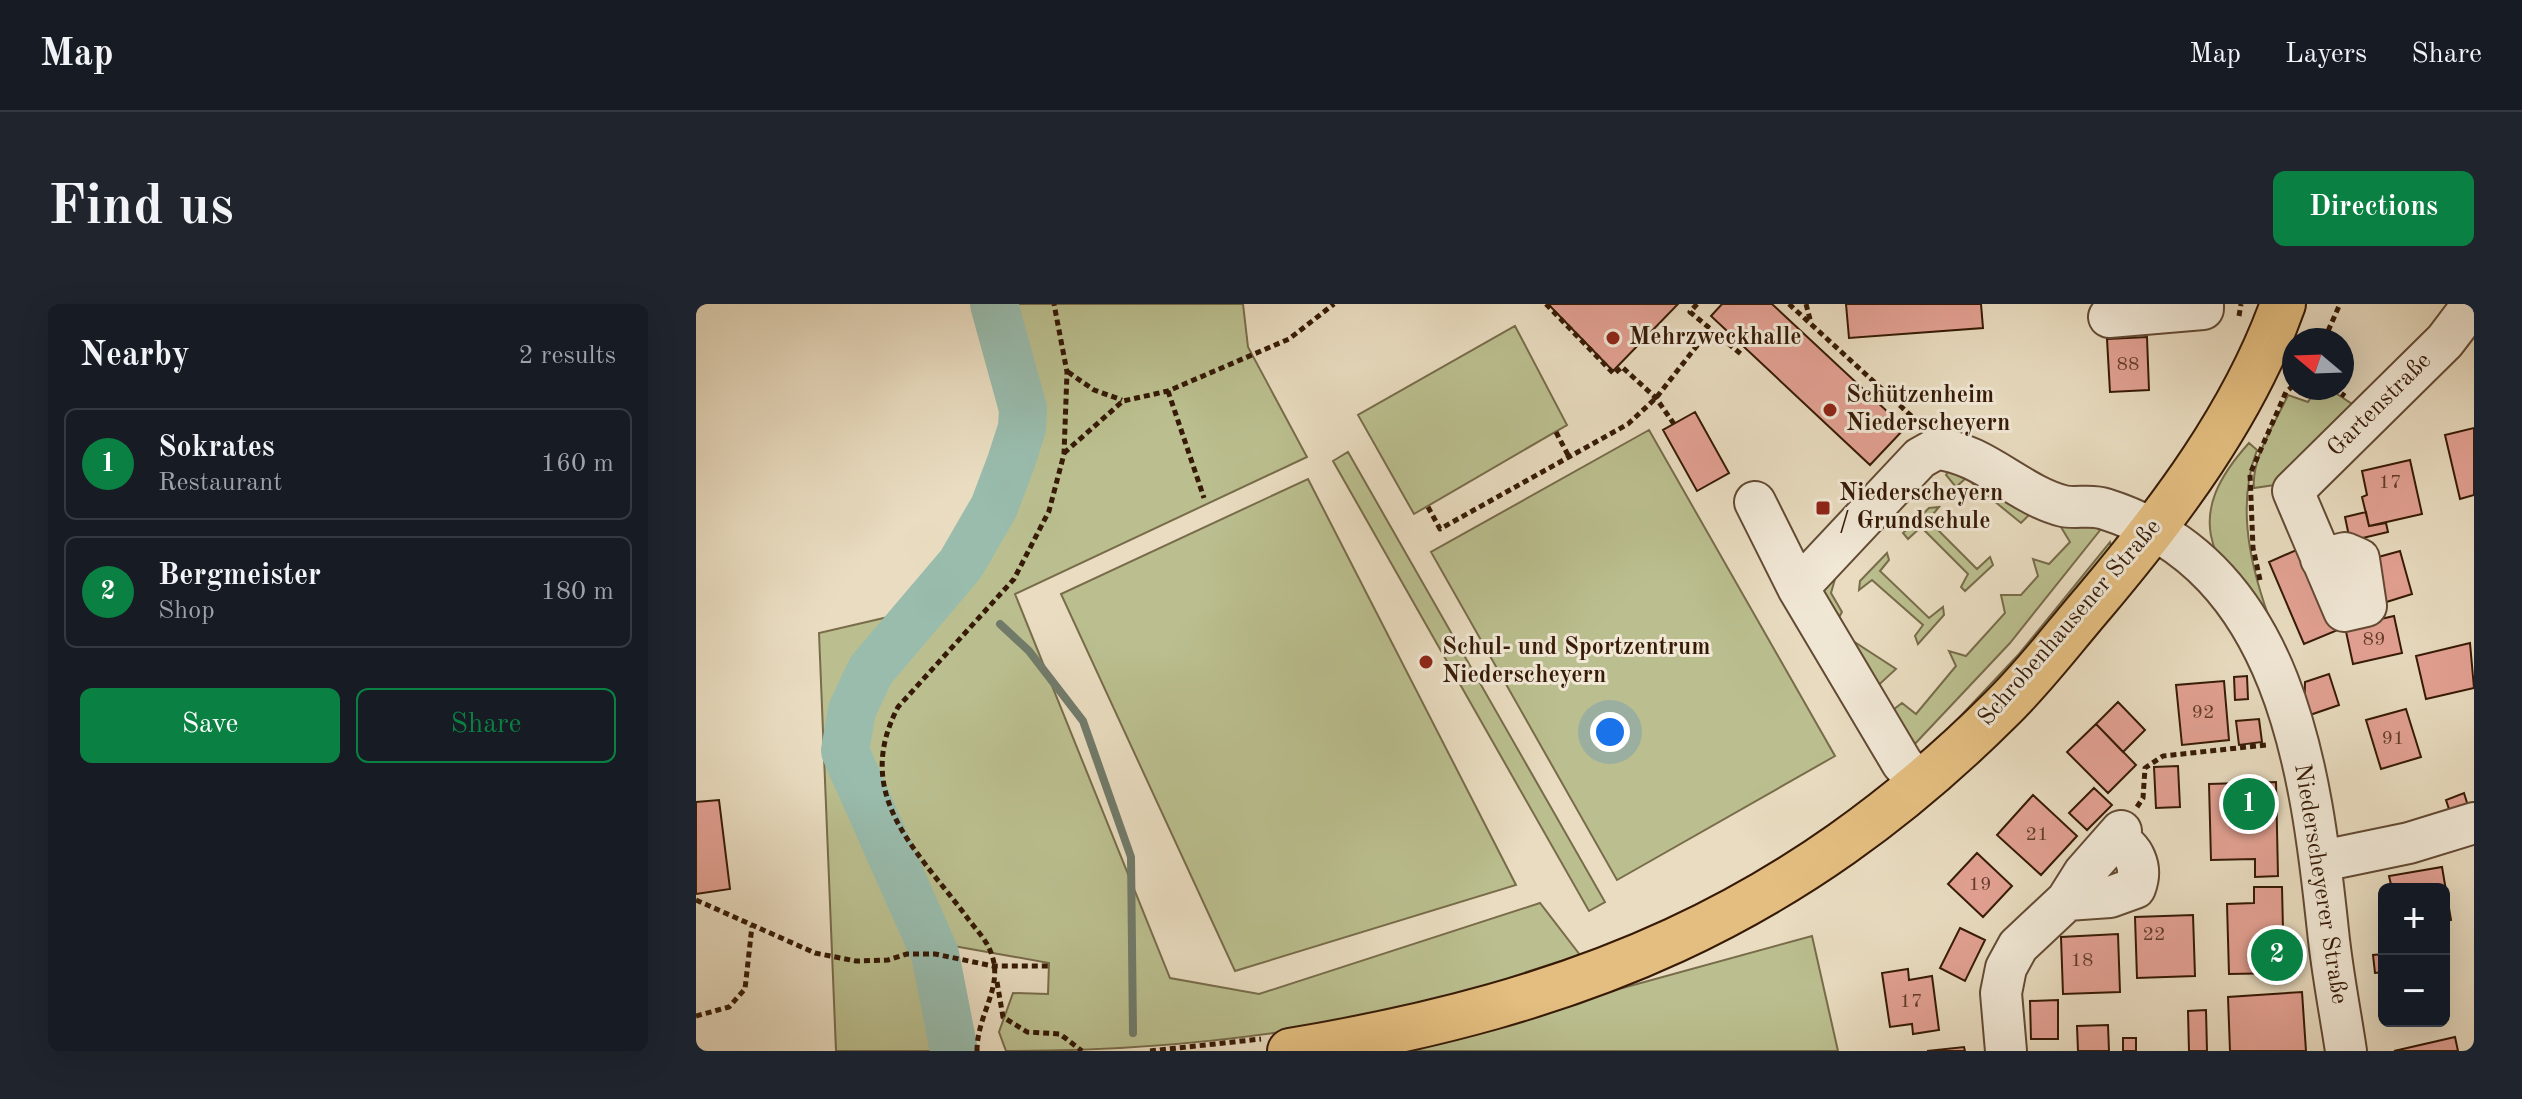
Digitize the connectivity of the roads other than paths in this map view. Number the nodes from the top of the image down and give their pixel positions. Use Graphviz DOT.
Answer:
graph roads {
  1 [pos="2203,304"];
  2 [pos="2283,304"];
  3 [pos="2471,315"];
  4 [pos="2109,317"];
  5 [pos="1755,502"];
  6 [pos="2101,507"];
  7 [pos="2152,529"];
  8 [pos="2321,559"];
  9 [pos="1798,588"];
  10 [pos="1919,783"];
  11 [pos="2474,823"];
  12 [pos="2118,835"];
  13 [pos="2322,861"];
  14 [pos="1282,1044"];
  15 [pos="2006,1051"];
  16 [pos="2346,1051"];
  1 -- 4 [label="street"];
  2 -- 7 [label="main road, Schrobenhausener Straße"];
  3 -- 8 [label="street, Gartenstraße"];
  5 -- 9 [label="street"];
  6 -- 7 [label="street, Niederscheyerer Straße"];
  6 -- 9 [label="street"];
  6 -- 9 [label="street"];
  7 -- 10 [label="main road, Schrobenhausener Straße"];
  7 -- 13 [label="street, Niederscheyerer Straße"];
  9 -- 10 [label="street"];
  10 -- 14 [label="main road, Schrobenhausener Straße"];
  11 -- 13 [label="street"];
  12 -- 15 [label="street"];
  13 -- 16 [label="street, Niederscheyerer Straße"];
}
